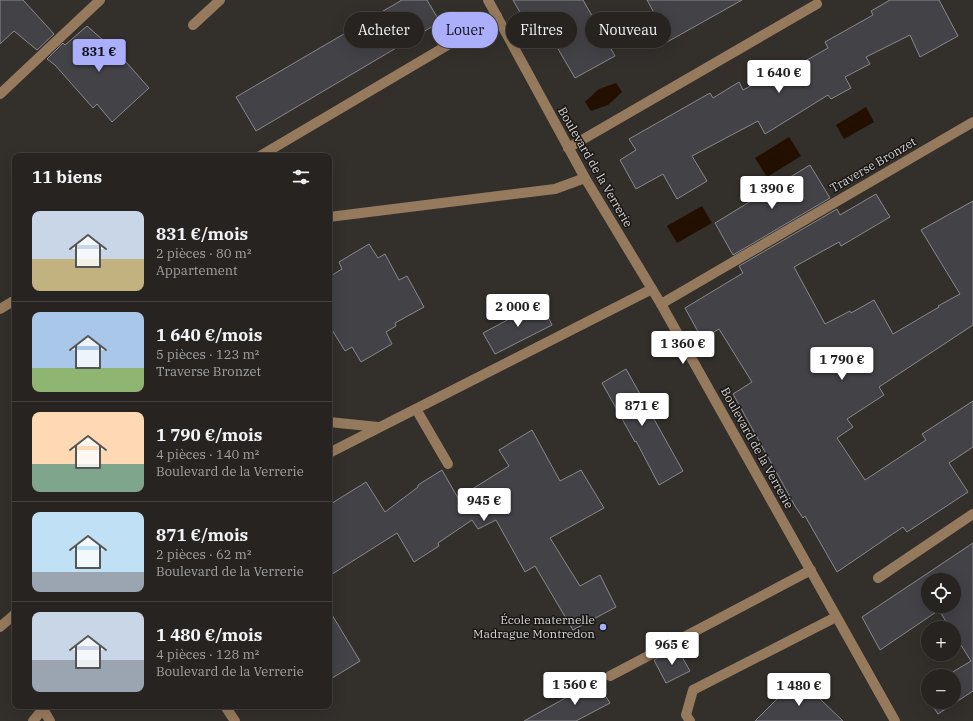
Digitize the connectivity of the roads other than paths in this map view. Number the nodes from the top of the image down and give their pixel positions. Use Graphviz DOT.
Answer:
graph roads {
  1 [pos="100,0"];
  2 [pos="220,0"];
  3 [pos="488,0"];
  4 [pos="817,4"];
  5 [pos="495,12"];
  6 [pos="498,18"];
  7 [pos="193,24"];
  8 [pos="443,48"];
  9 [pos="0,94"];
  10 [pos="973,122"];
  11 [pos="568,148"];
  12 [pos="265,153"];
  13 [pos="585,178"];
  14 [pos="332,217"];
  15 [pos="652,289"];
  16 [pos="12,302"];
  17 [pos="661,304"];
  18 [pos="0,309"];
  19 [pos="416,409"];
  20 [pos="332,422"];
  21 [pos="378,428"];
  22 [pos="332,451"];
  23 [pos="448,464"];
  24 [pos="973,514"];
  25 [pos="811,570"];
  26 [pos="878,578"];
  27 [pos="12,617"];
  28 [pos="836,617"];
  29 [pos="0,627"];
  30 [pos="610,676"];
  31 [pos="42,709"];
  32 [pos="45,709"];
  33 [pos="227,709"];
  34 [pos="33,721"];
  35 [pos="50,721"];
  36 [pos="235,721"];
  37 [pos="690,721"];
  38 [pos="895,721"];
  1 -- 9 [label="street"];
  2 -- 7 [label="street"];
  3 -- 5 [label="street, Boulevard de la Verrerie"];
  4 -- 11 [label="street"];
  6 -- 11 [label="street, Boulevard de la Verrerie"];
  8 -- 12 [label="street"];
  10 -- 17 [label="street, Traverse Bronzet"];
  11 -- 13 [label="street, Boulevard de la Verrerie"];
  13 -- 14 [label="street"];
  13 -- 15 [label="street, Boulevard de la Verrerie"];
  15 -- 17 [label="street, Boulevard de la Verrerie"];
  15 -- 19 [label="street"];
  16 -- 18 [label="street"];
  17 -- 25 [label="street, Boulevard de la Verrerie"];
  19 -- 21 [label="street"];
  19 -- 23 [label="street"];
  20 -- 21 [label="street"];
  21 -- 22 [label="street"];
  24 -- 26 [label="street"];
  25 -- 28 [label="street, Boulevard de la Verrerie"];
  25 -- 30 [label="street"];
  27 -- 29 [label="street"];
  28 -- 37 [label="street"];
  28 -- 38 [label="street, Boulevard de la Verrerie"];
  31 -- 34 [label="street"];
  32 -- 35 [label="street"];
  33 -- 36 [label="street"];
}
